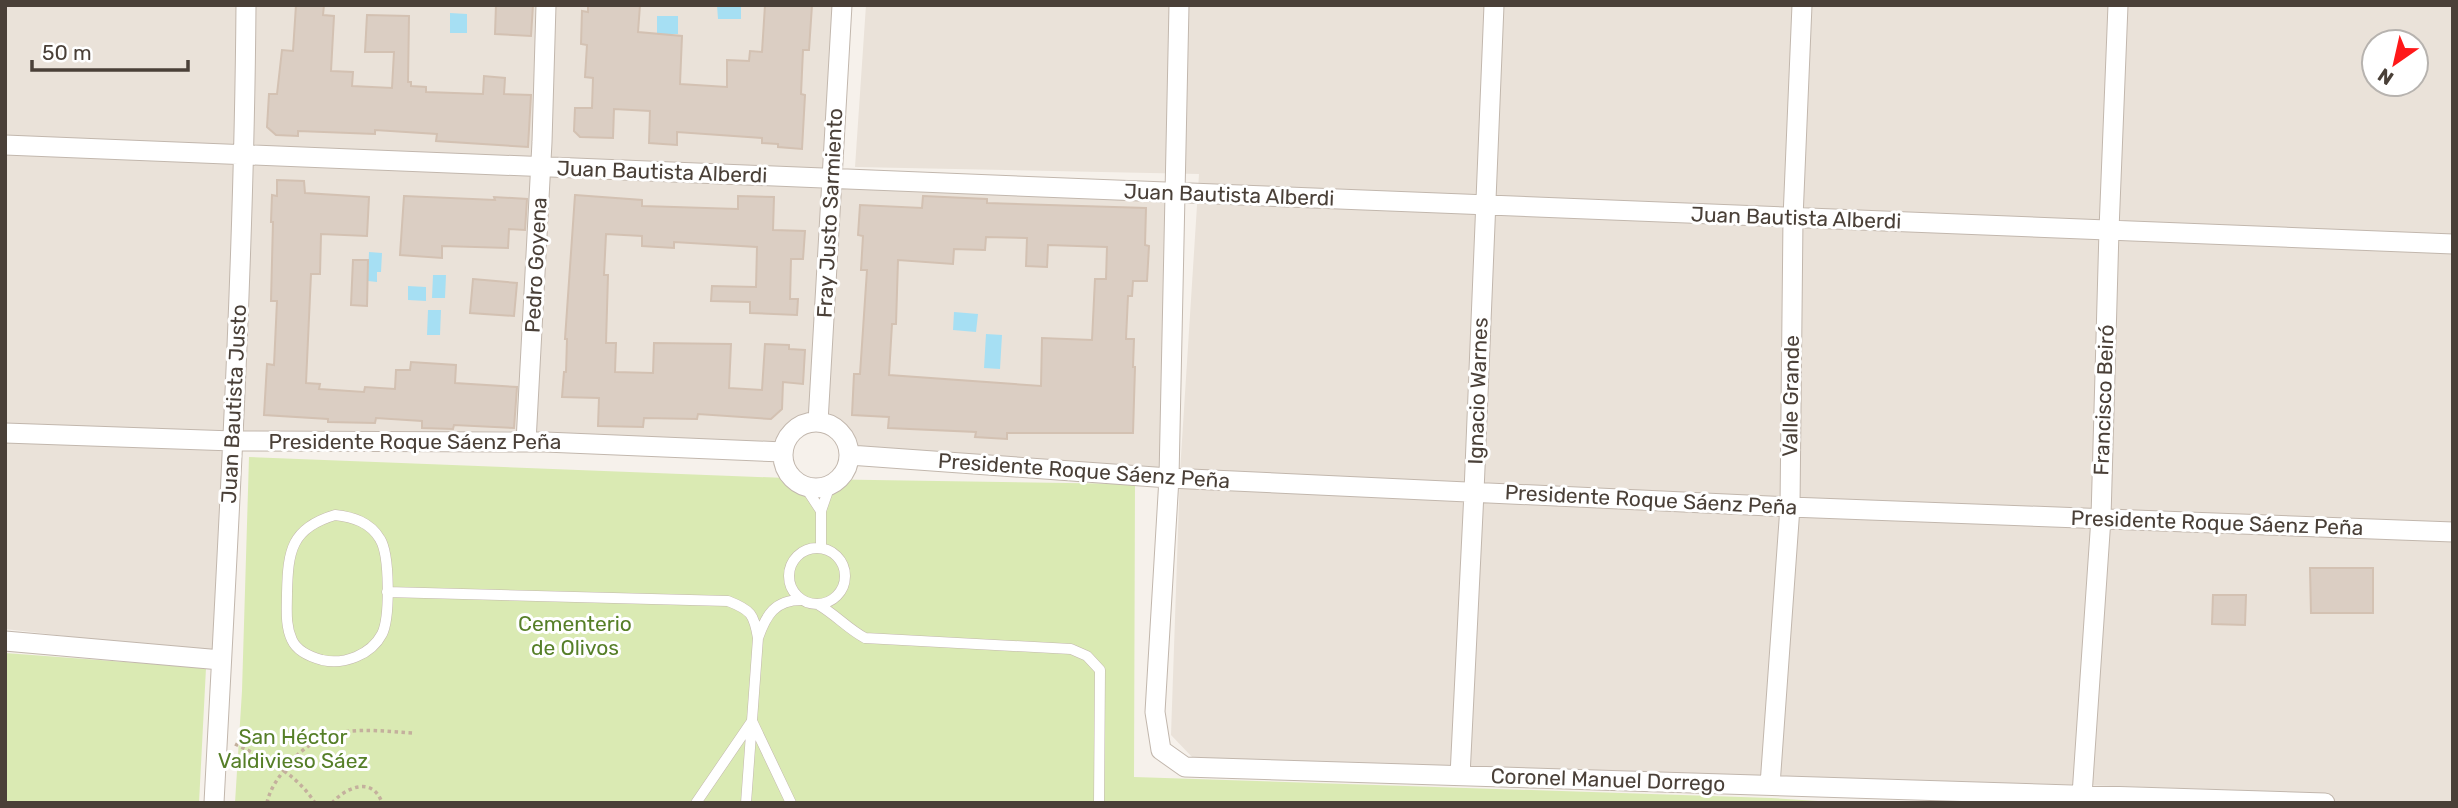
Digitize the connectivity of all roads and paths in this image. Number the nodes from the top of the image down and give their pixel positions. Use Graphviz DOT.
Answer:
graph roads {
  1 [pos="246,5"];
  2 [pos="546,5"];
  3 [pos="842,5"];
  4 [pos="1179,5"];
  5 [pos="1494,5"];
  6 [pos="1802,5"];
  7 [pos="2118,5"];
  8 [pos="5,145"];
  9 [pos="245,155"];
  10 [pos="541,167"];
  11 [pos="832,179"];
  12 [pos="1177,193"];
  13 [pos="1485,205"];
  14 [pos="1793,218"];
  15 [pos="2109,230"];
  16 [pos="2453,244"];
  17 [pos="818,422"];
  18 [pos="5,433"];
  19 [pos="233,441"];
  20 [pos="526,442"];
  21 [pos="783,452"];
  22 [pos="849,455"];
  23 [pos="1169,478"];
  24 [pos="804,485"];
  25 [pos="830,485"];
  26 [pos="1474,492"];
  27 [pos="1790,507"];
  28 [pos="821,511"];
  29 [pos="2101,519"];
  30 [pos="2453,532"];
  31 [pos="821,548"];
  32 [pos="387,592"];
  33 [pos="801,600"];
  34 [pos="819,605"];
  35 [pos="758,638"];
  36 [pos="5,641"];
  37 [pos="222,660"];
  38 [pos="752,721"];
  39 [pos="414,733"];
  40 [pos="217,735"];
  41 [pos="284,771"];
  42 [pos="1460,776"];
  43 [pos="1770,785"];
  44 [pos="2082,795"];
  45 [pos="214,803"];
  46 [pos="267,803"];
  47 [pos="315,803"];
  48 [pos="332,803"];
  49 [pos="382,803"];
  50 [pos="696,803"];
  51 [pos="746,803"];
  52 [pos="791,803"];
  53 [pos="1100,803"];
  54 [pos="2325,803"];
  1 -- 9 [label="street, Juan Bautista Justo"];
  2 -- 10 [label="street, Pedro Goyena"];
  3 -- 11 [label="street, Fray Justo Sarmiento"];
  4 -- 12 [label="street"];
  5 -- 13 [label="street, Ignacio Warnes"];
  6 -- 14 [label="street, Valle Grande"];
  7 -- 15 [label="street, Francisco Beiró"];
  8 -- 9 [label="street, Juan Bautista Alberdi"];
  9 -- 10 [label="street, Juan Bautista Alberdi"];
  9 -- 19 [label="street, Juan Bautista Justo"];
  10 -- 11 [label="street, Juan Bautista Alberdi"];
  10 -- 20 [label="street, Pedro Goyena"];
  11 -- 12 [label="street, Juan Bautista Alberdi"];
  11 -- 17 [label="street, Fray Justo Sarmiento"];
  12 -- 13 [label="street, Juan Bautista Alberdi"];
  12 -- 23 [label="street"];
  13 -- 14 [label="street, Juan Bautista Alberdi"];
  13 -- 26 [label="street, Ignacio Warnes"];
  14 -- 15 [label="street, Juan Bautista Alberdi"];
  14 -- 27 [label="street, Valle Grande"];
  15 -- 16 [label="street, Juan Bautista Alberdi"];
  15 -- 29 [label="street, Francisco Beiró"];
  17 -- 21 [label="street"];
  17 -- 22 [label="street"];
  18 -- 19 [label="street, Presidente Roque Sáenz Peña"];
  19 -- 20 [label="street, Presidente Roque Sáenz Peña"];
  19 -- 37 [label="street, Juan Bautista Justo"];
  20 -- 21 [label="street, Presidente Roque Sáenz Peña"];
  21 -- 24 [label="street"];
  22 -- 23 [label="street, Presidente Roque Sáenz Peña"];
  22 -- 25 [label="street"];
  23 -- 26 [label="street, Presidente Roque Sáenz Peña"];
  23 -- 42 [label="street, Coronel Manuel Dorrego"];
  24 -- 25 [label="street"];
  24 -- 28 [label="lane"];
  25 -- 28 [label="lane"];
  26 -- 27 [label="street, Presidente Roque Sáenz Peña"];
  26 -- 42 [label="street, Ignacio Warnes"];
  27 -- 29 [label="street, Presidente Roque Sáenz Peña"];
  27 -- 43 [label="street, Valle Grande"];
  28 -- 31 [label="lane"];
  29 -- 30 [label="street, Presidente Roque Sáenz Peña"];
  29 -- 44 [label="street, Francisco Beiró"];
  31 -- 33 [label="lane"];
  31 -- 34 [label="lane"];
  32 -- 32 [label="lane"];
  32 -- 35 [label="lane"];
  33 -- 34 [label="lane"];
  33 -- 35 [label="lane"];
  34 -- 53 [label="lane"];
  35 -- 38 [label="lane"];
  36 -- 37 [label="street"];
  37 -- 40 [label="street, Juan Bautista Justo"];
  38 -- 50 [label="lane"];
  38 -- 51 [label="lane"];
  38 -- 52 [label="lane"];
  39 -- 41 [label="path"];
  40 -- 41 [label="path"];
  40 -- 45 [label="street, Juan Bautista Justo"];
  41 -- 46 [label="path"];
  41 -- 47 [label="path"];
  42 -- 43 [label="street, Coronel Manuel Dorrego"];
  43 -- 44 [label="street, Coronel Manuel Dorrego"];
  44 -- 54 [label="street, Coronel Manuel Dorrego"];
  48 -- 49 [label="path"];
}
